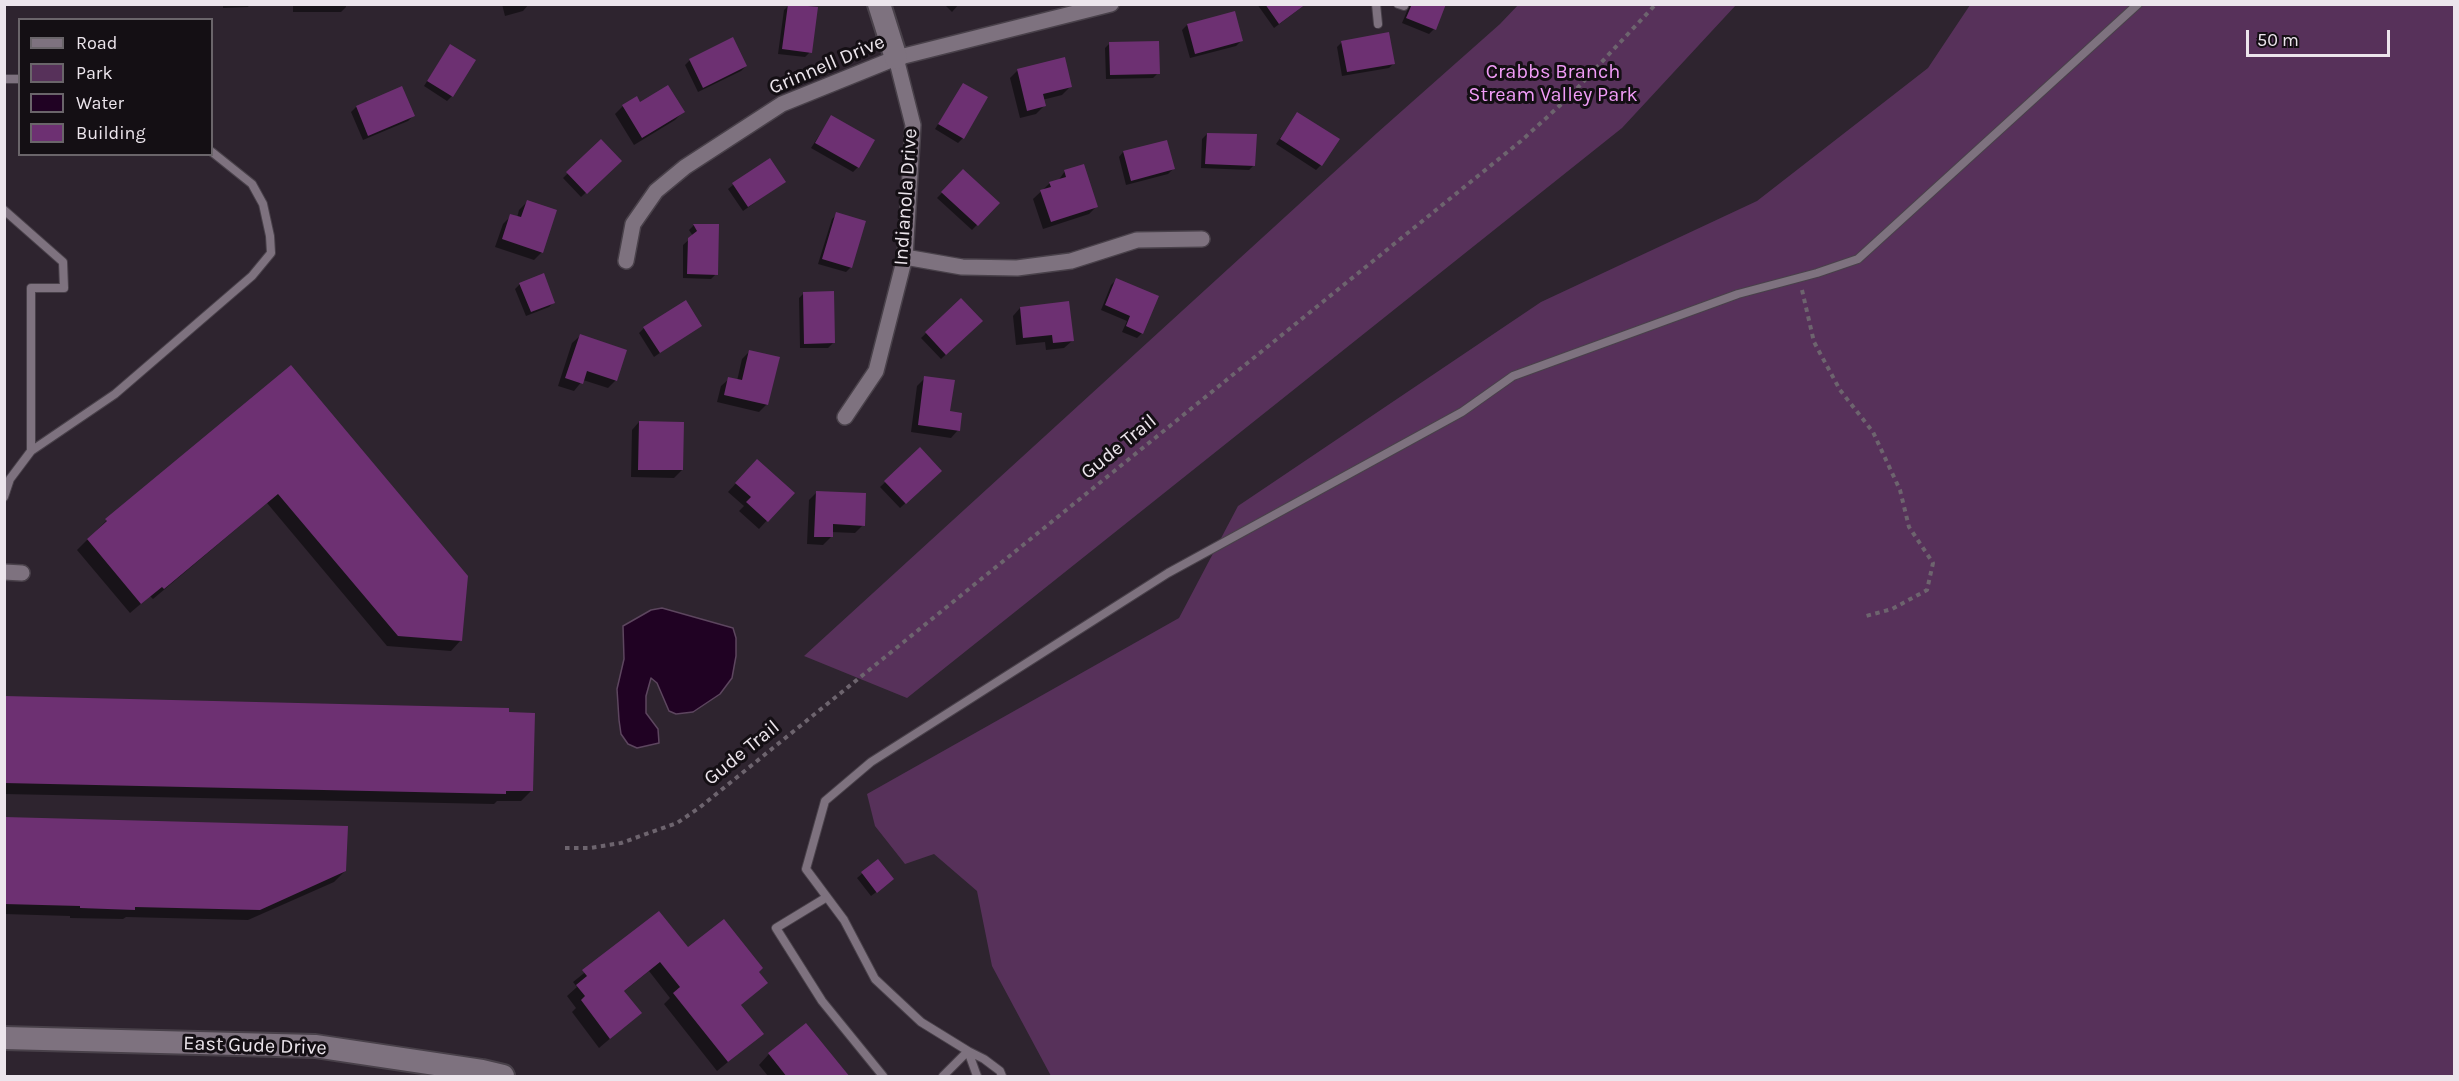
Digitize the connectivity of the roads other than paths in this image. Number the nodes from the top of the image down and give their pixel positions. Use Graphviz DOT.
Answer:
graph roads {
  1 [pos="879,4"];
  2 [pos="1111,4"];
  3 [pos="1376,4"];
  4 [pos="2138,4"];
  5 [pos="1378,24"];
  6 [pos="896,58"];
  7 [pos="213,153"];
  8 [pos="4,210"];
  9 [pos="1202,239"];
  10 [pos="905,257"];
  11 [pos="626,261"];
  12 [pos="845,417"];
  13 [pos="31,451"];
  14 [pos="7,479"];
  15 [pos="4,497"];
  16 [pos="4,572"];
  17 [pos="22,573"];
  18 [pos="827,897"];
  19 [pos="4,1038"];
  20 [pos="968,1051"];
  21 [pos="502,1077"];
  22 [pos="883,1077"];
  23 [pos="943,1077"];
  24 [pos="977,1077"];
  25 [pos="1002,1077"];
  1 -- 6 [label="main road, Indianola Drive"];
  2 -- 6 [label="street, Grinnell Drive"];
  3 -- 5 [label="lane"];
  4 -- 18 [label="lane"];
  6 -- 10 [label="street, Indianola Drive"];
  6 -- 11 [label="street, Grinnell Drive"];
  7 -- 13 [label="lane"];
  8 -- 13 [label="lane"];
  9 -- 10 [label="street"];
  10 -- 12 [label="street, Indianola Drive"];
  13 -- 14 [label="lane"];
  14 -- 15 [label="lane"];
  16 -- 17 [label="street"];
  18 -- 20 [label="lane"];
  18 -- 22 [label="lane"];
  19 -- 21 [label="main road, East Gude Drive"];
  20 -- 23 [label="lane"];
  20 -- 24 [label="lane"];
  20 -- 25 [label="lane"];
}
